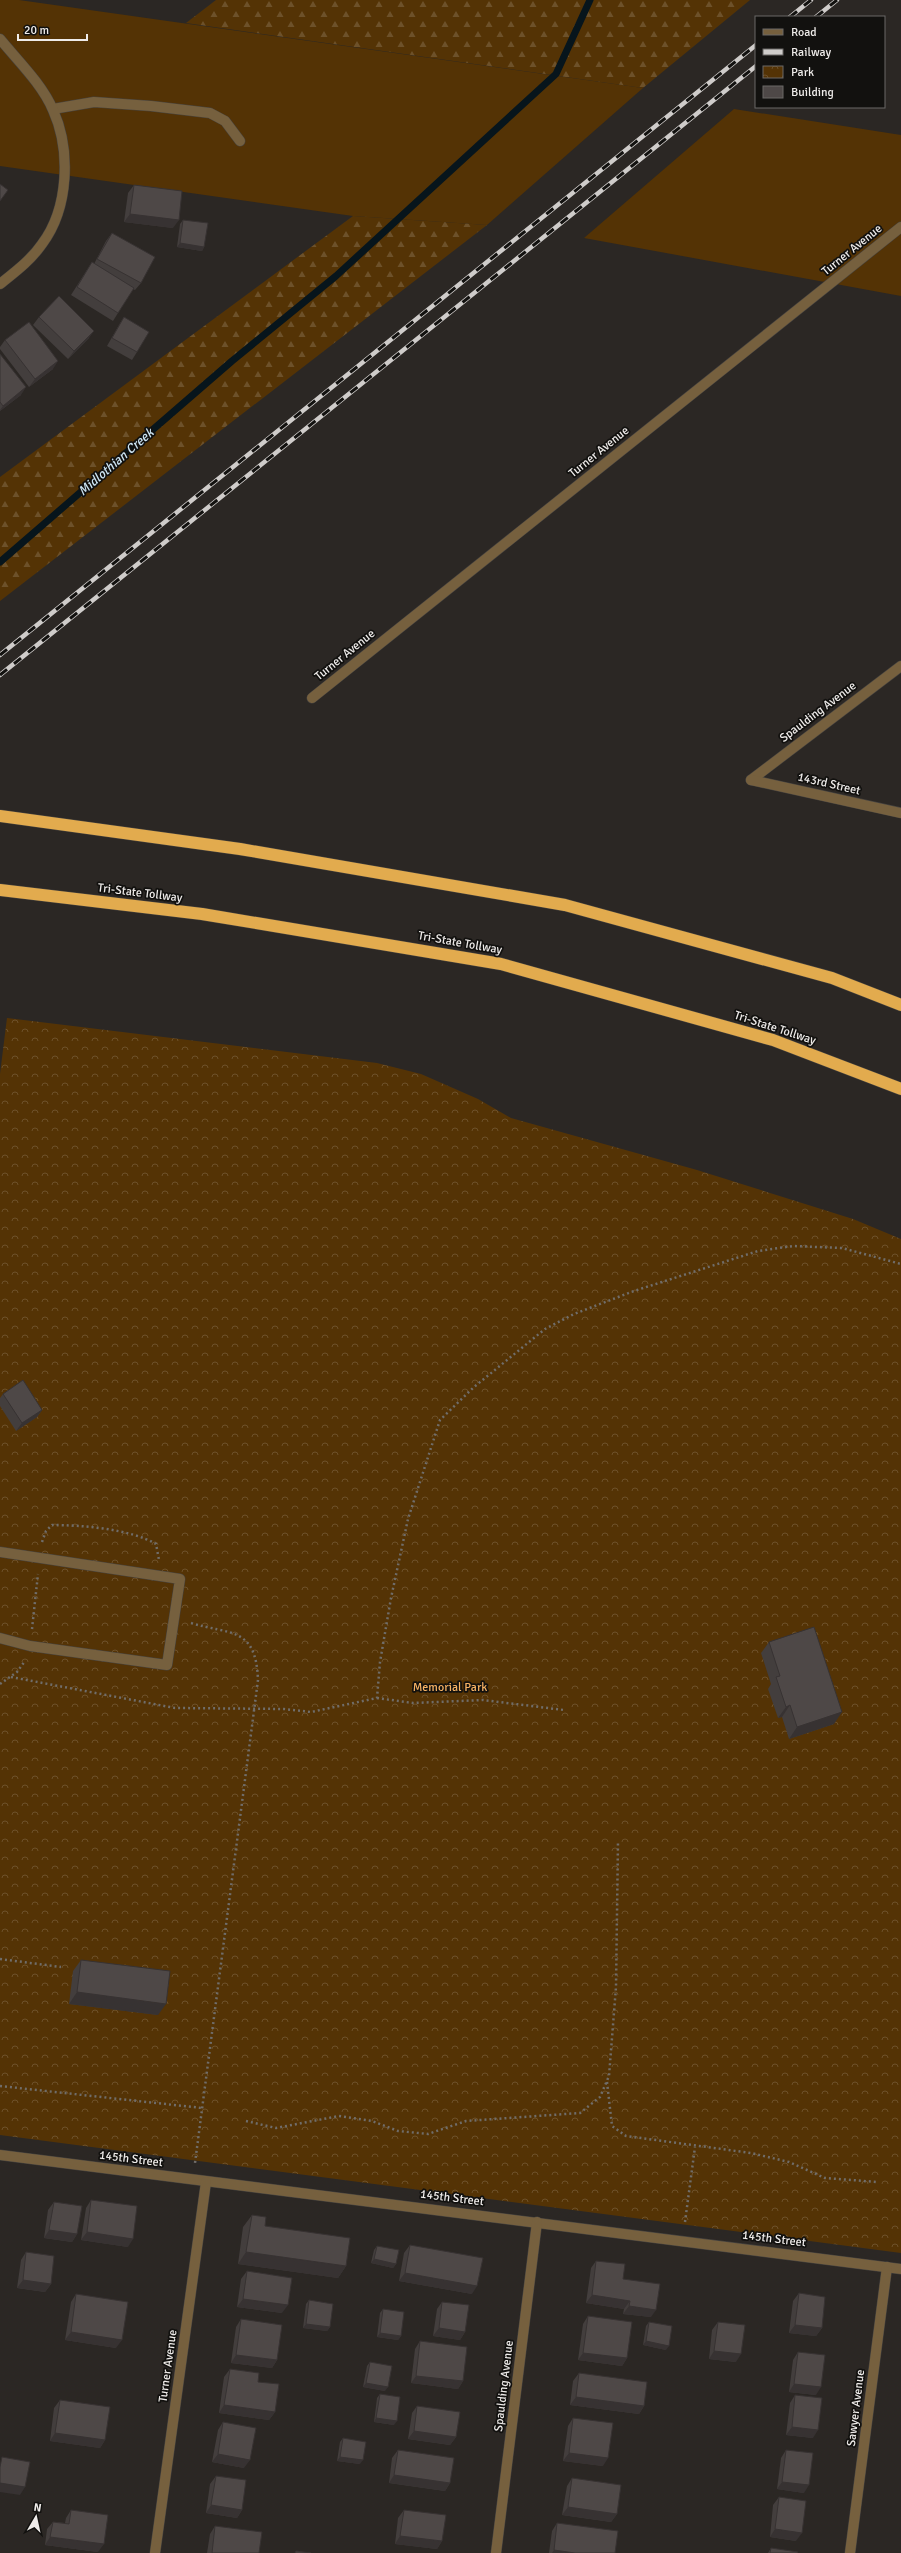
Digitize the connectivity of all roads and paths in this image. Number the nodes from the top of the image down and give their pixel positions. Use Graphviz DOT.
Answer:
graph roads {
  1 [pos="0,39"];
  2 [pos="53,109"];
  3 [pos="240,141"];
  4 [pos="901,227"];
  5 [pos="0,284"];
  6 [pos="901,666"];
  7 [pos="312,698"];
  8 [pos="751,780"];
  9 [pos="901,813"];
  10 [pos="0,816"];
  11 [pos="0,890"];
  12 [pos="901,1005"];
  13 [pos="901,1089"];
  14 [pos="901,1264"];
  15 [pos="0,1552"];
  16 [pos="40,1557"];
  17 [pos="157,1576"];
  18 [pos="175,1617"];
  19 [pos="0,1638"];
  20 [pos="30,1646"];
  21 [pos="11,1677"];
  22 [pos="0,1684"];
  23 [pos="377,1698"];
  24 [pos="254,1708"];
  25 [pos="564,1710"];
  26 [pos="618,1841"];
  27 [pos="0,1959"];
  28 [pos="61,1967"];
  29 [pos="607,2082"];
  30 [pos="0,2086"];
  31 [pos="202,2108"];
  32 [pos="246,2121"];
  33 [pos="695,2147"];
  34 [pos="0,2155"];
  35 [pos="193,2180"];
  36 [pos="206,2182"];
  37 [pos="876,2182"];
  38 [pos="538,2222"];
  39 [pos="685,2222"];
  40 [pos="887,2267"];
  41 [pos="901,2269"];
  42 [pos="156,2553"];
  43 [pos="496,2553"];
  44 [pos="850,2553"];
  1 -- 2 [label="street"];
  2 -- 3 [label="street"];
  2 -- 5 [label="street"];
  4 -- 7 [label="street, Turner Avenue"];
  6 -- 8 [label="street, Spaulding Avenue"];
  8 -- 9 [label="street, 143rd Street"];
  10 -- 12 [label="highway"];
  11 -- 13 [label="highway, Tri-State Tollway"];
  14 -- 23 [label="path"];
  15 -- 16 [label="street"];
  16 -- 17 [label="street"];
  16 -- 17 [label="path"];
  16 -- 20 [label="path"];
  17 -- 18 [label="street"];
  18 -- 20 [label="street"];
  18 -- 24 [label="path"];
  19 -- 20 [label="street"];
  20 -- 21 [label="path"];
  21 -- 22 [label="path"];
  21 -- 24 [label="path"];
  23 -- 24 [label="path"];
  23 -- 25 [label="path"];
  24 -- 31 [label="path"];
  26 -- 29 [label="path"];
  27 -- 28 [label="path"];
  29 -- 32 [label="path"];
  29 -- 33 [label="path"];
  30 -- 31 [label="path"];
  31 -- 35 [label="path"];
  33 -- 37 [label="path"];
  33 -- 39 [label="path"];
  34 -- 35 [label="street, 145th Street"];
  35 -- 36 [label="street, 145th Street"];
  36 -- 38 [label="street, 145th Street"];
  36 -- 42 [label="street, Turner Avenue"];
  38 -- 40 [label="street, 145th Street"];
  38 -- 43 [label="street, Spaulding Avenue"];
  40 -- 41 [label="street, 145th Street"];
  40 -- 44 [label="street, Sawyer Avenue"];
}
